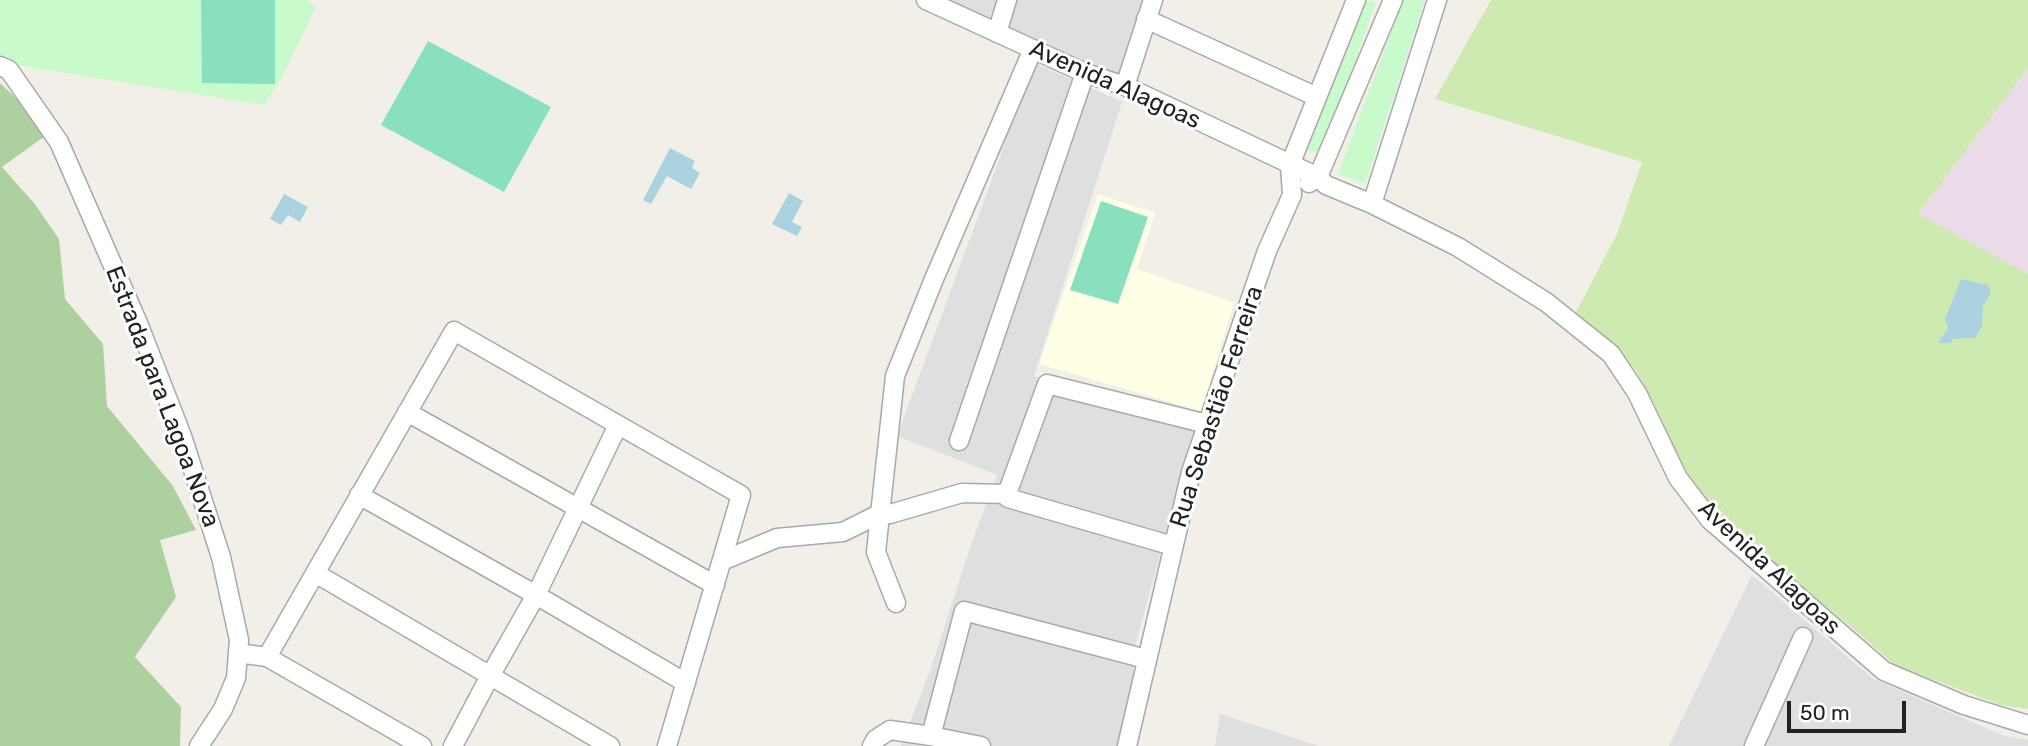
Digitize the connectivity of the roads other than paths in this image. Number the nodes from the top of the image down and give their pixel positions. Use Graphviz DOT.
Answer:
graph roads {
  1 [pos="926,0"];
  2 [pos="1007,0"];
  3 [pos="1153,0"];
  4 [pos="1356,0"];
  5 [pos="1393,0"];
  6 [pos="1437,0"];
  7 [pos="1146,19"];
  8 [pos="997,33"];
  9 [pos="1033,49"];
  10 [pos="0,66"];
  11 [pos="1085,73"];
  12 [pos="1125,86"];
  13 [pos="1317,97"];
  14 [pos="1309,174"];
  15 [pos="1292,195"];
  16 [pos="1372,204"];
  17 [pos="407,412"];
  18 [pos="1207,424"];
  19 [pos="618,425"];
  20 [pos="959,441"];
  21 [pos="359,495"];
  22 [pos="1007,496"];
  23 [pos="580,508"];
  24 [pos="881,513"];
  25 [pos="1173,546"];
  26 [pos="722,561"];
  27 [pos="315,573"];
  28 [pos="715,585"];
  29 [pos="536,596"];
  30 [pos="896,603"];
  31 [pos="1803,637"];
  32 [pos="238,653"];
  33 [pos="267,657"];
  34 [pos="1146,659"];
  35 [pos="490,676"];
  36 [pos="686,683"];
  37 [pos="2028,725"];
  38 [pos="931,736"];
  39 [pos="199,746"];
  40 [pos="422,746"];
  41 [pos="453,746"];
  42 [pos="610,746"];
  43 [pos="667,746"];
  44 [pos="872,746"];
  45 [pos="981,746"];
  46 [pos="1127,746"];
  47 [pos="1754,746"];
  1 -- 8 [label="street, Avenida Alagoas"];
  2 -- 8 [label="street"];
  3 -- 7 [label="street"];
  4 -- 13 [label="street, Rua Sebastião Ferreira"];
  5 -- 14 [label="street, Rua Sebastião Ferreira"];
  6 -- 16 [label="street"];
  7 -- 12 [label="street"];
  7 -- 13 [label="street"];
  8 -- 9 [label="street, Avenida Alagoas"];
  9 -- 11 [label="street, Avenida Alagoas"];
  9 -- 24 [label="street"];
  10 -- 32 [label="street, Estrada para Lagoa Nova"];
  11 -- 12 [label="street, Avenida Alagoas"];
  11 -- 20 [label="street"];
  12 -- 14 [label="street, Avenida Alagoas"];
  13 -- 14 [label="street, Rua Sebastião Ferreira"];
  14 -- 15 [label="street"];
  14 -- 15 [label="street, Rua Sebastião Ferreira"];
  14 -- 16 [label="street, Avenida Alagoas"];
  15 -- 18 [label="street, Rua Sebastião Ferreira"];
  16 -- 37 [label="street, Avenida Alagoas"];
  17 -- 19 [label="street"];
  17 -- 21 [label="street"];
  17 -- 23 [label="street"];
  18 -- 22 [label="street"];
  18 -- 25 [label="street, Rua Sebastião Ferreira"];
  19 -- 23 [label="street"];
  19 -- 26 [label="street"];
  21 -- 27 [label="street"];
  21 -- 29 [label="street"];
  22 -- 24 [label="street"];
  22 -- 25 [label="street"];
  23 -- 28 [label="street"];
  23 -- 29 [label="street"];
  24 -- 26 [label="street"];
  24 -- 30 [label="street"];
  25 -- 34 [label="street, Rua Sebastião Ferreira"];
  26 -- 28 [label="street"];
  27 -- 33 [label="street"];
  27 -- 35 [label="street"];
  28 -- 36 [label="street"];
  29 -- 35 [label="street"];
  29 -- 36 [label="street"];
  31 -- 47 [label="street"];
  32 -- 33 [label="street"];
  32 -- 39 [label="street, Estrada para Lagoa Nova"];
  33 -- 40 [label="street"];
  34 -- 38 [label="street"];
  34 -- 46 [label="street, Rua Sebastião Ferreira"];
  35 -- 41 [label="street"];
  35 -- 42 [label="street"];
  36 -- 43 [label="street"];
  38 -- 44 [label="street"];
  38 -- 45 [label="street"];
}
